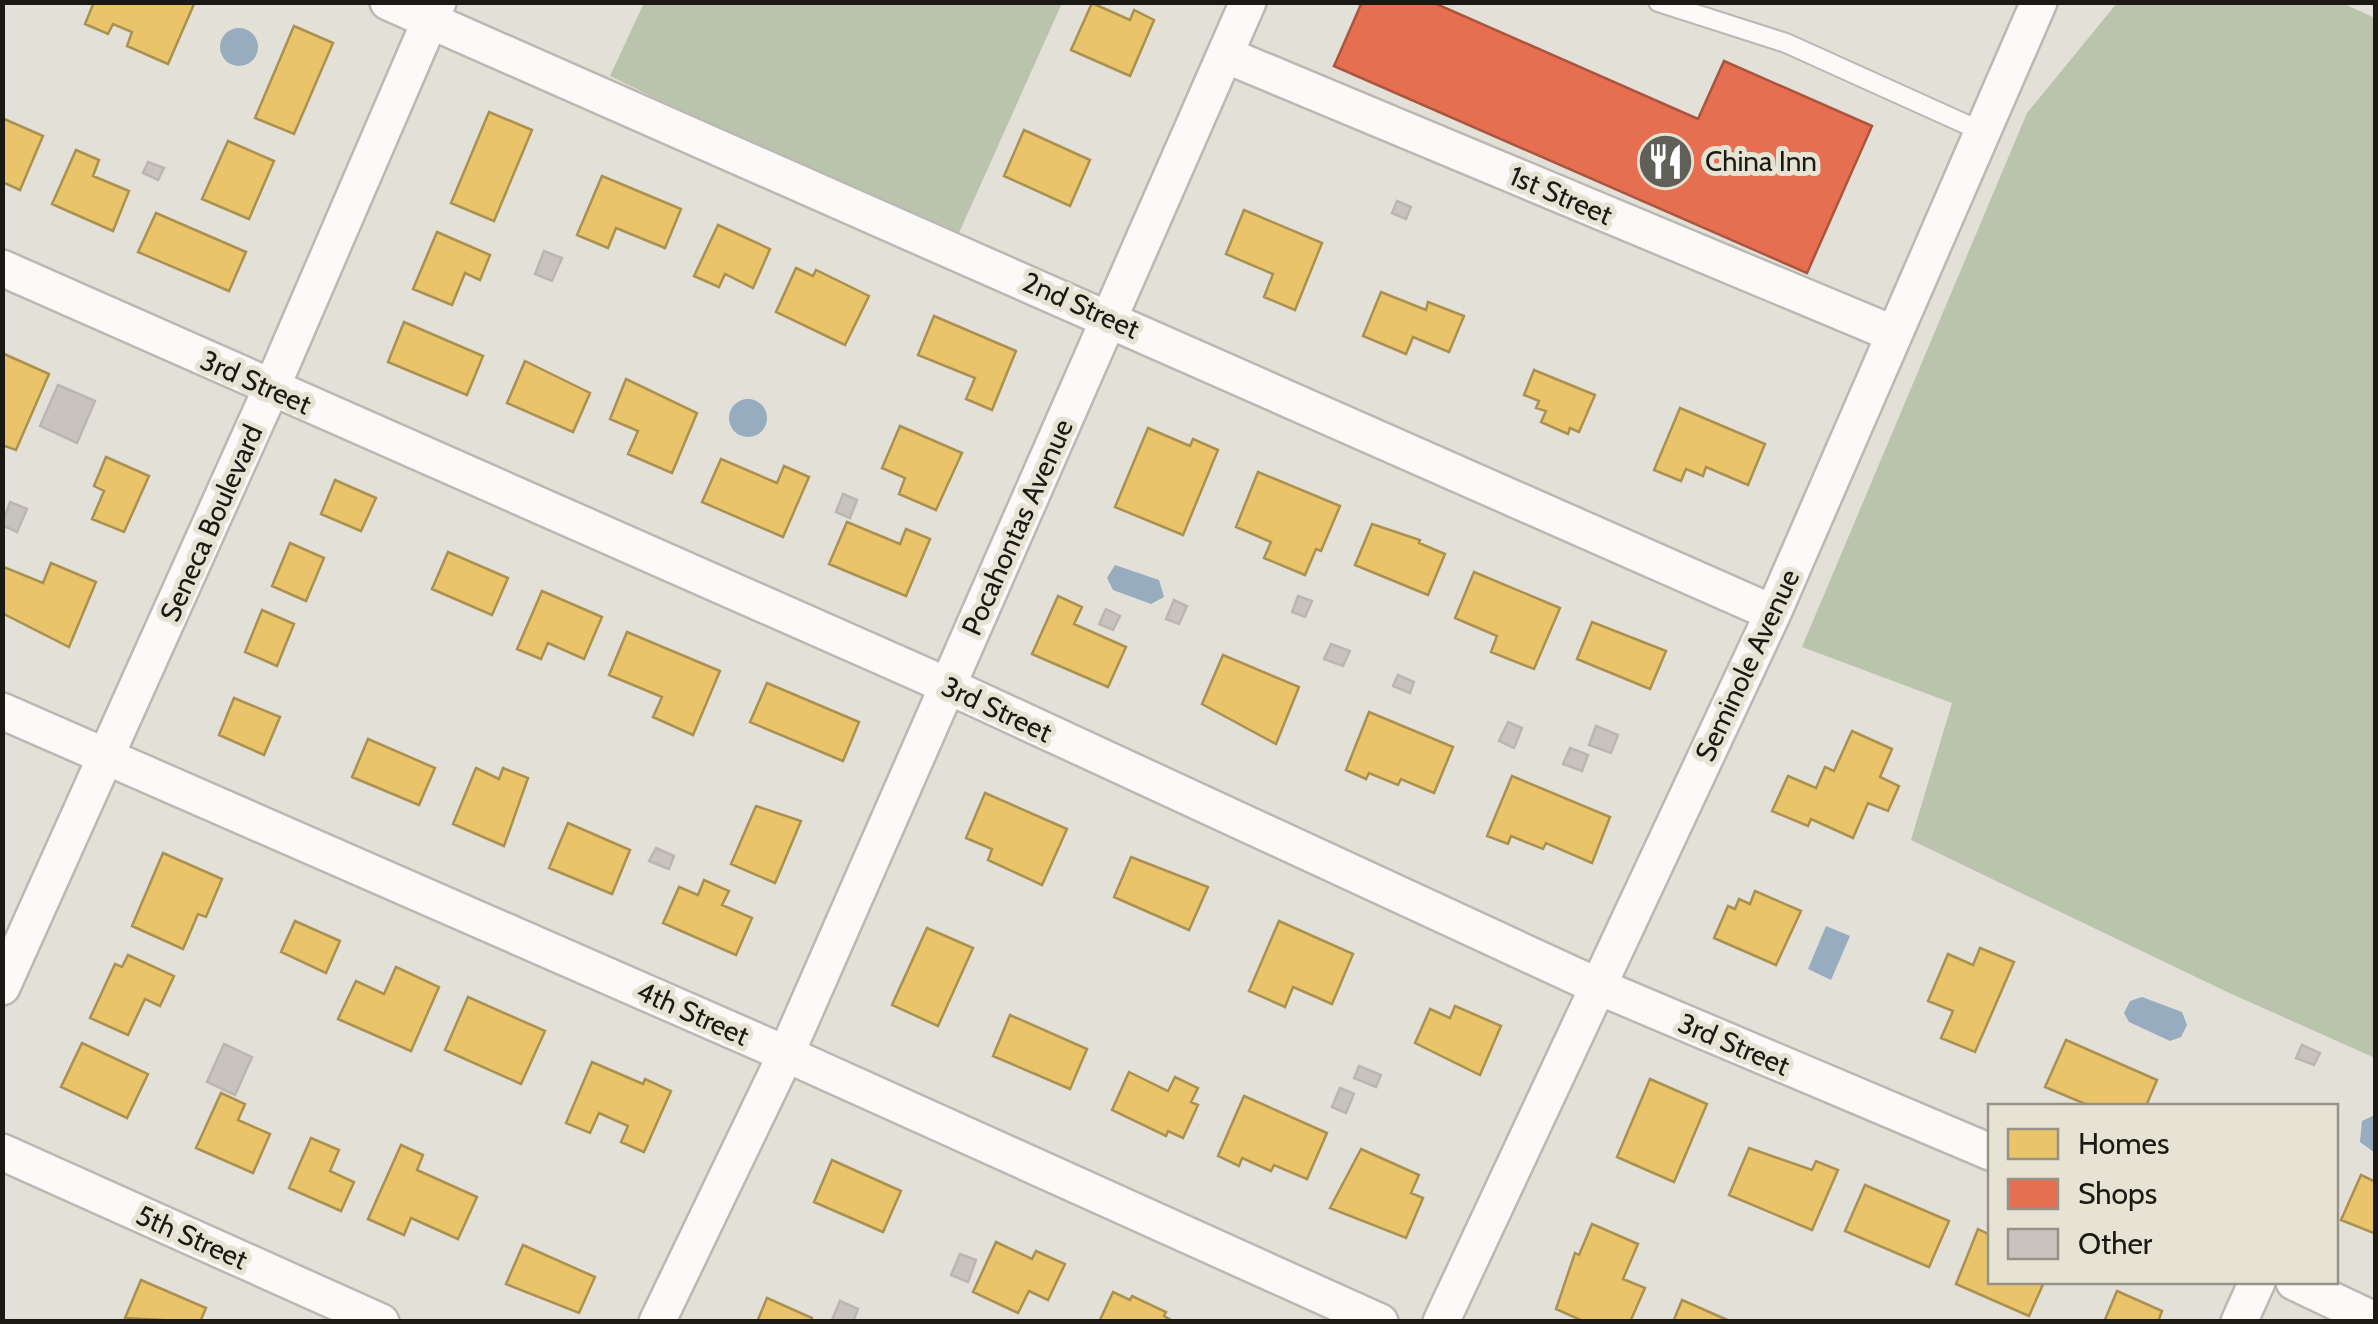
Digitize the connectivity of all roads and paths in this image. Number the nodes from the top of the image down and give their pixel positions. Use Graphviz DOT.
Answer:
graph roads {
  1 [pos="388,2"];
  2 [pos="1248,2"];
  3 [pos="1658,2"];
  4 [pos="2039,2"];
  5 [pos="1686,6"];
  6 [pos="434,12"];
  7 [pos="1228,56"];
  8 [pos="1984,132"];
  9 [pos="2,268"];
  10 [pos="1110,318"];
  11 [pos="1894,334"];
  12 [pos="272,389"];
  13 [pos="1773,613"];
  14 [pos="946,685"];
  15 [pos="2,711"];
  16 [pos="105,756"];
  17 [pos="1595,985"];
  18 [pos="2,987"];
  19 [pos="786,1054"];
  20 [pos="1988,1151"];
  21 [pos="2,1152"];
  22 [pos="2257,1284"];
  23 [pos="2298,1284"];
  24 [pos="2376,1321"];
  25 [pos="381,1322"];
  26 [pos="657,1322"];
  27 [pos="1380,1322"];
  28 [pos="1441,1322"];
  29 [pos="2239,1322"];
  1 -- 6 [label="street, 2nd Street"];
  2 -- 7 [label="street, Pocahontas Avenue"];
  3 -- 5 [label="lane"];
  4 -- 8 [label="street, Seminole Avenue"];
  5 -- 8 [label="lane"];
  6 -- 10 [label="street, 2nd Street"];
  6 -- 12 [label="street, Seneca Boulevard"];
  7 -- 10 [label="street, Pocahontas Avenue"];
  7 -- 11 [label="street, 1st Street"];
  8 -- 11 [label="street, Seminole Avenue"];
  9 -- 12 [label="street, 3rd Street"];
  10 -- 13 [label="street, 2nd Street"];
  10 -- 14 [label="street, Pocahontas Avenue"];
  11 -- 13 [label="street, Seminole Avenue"];
  12 -- 14 [label="street, 3rd Street"];
  12 -- 16 [label="street, Seneca Boulevard"];
  13 -- 17 [label="street, Seminole Avenue"];
  14 -- 17 [label="street, 3rd Street"];
  14 -- 19 [label="street, Pocahontas Avenue"];
  15 -- 16 [label="street, 4th Street"];
  16 -- 18 [label="street, Seneca Boulevard"];
  16 -- 19 [label="street, 4th Street"];
  17 -- 20 [label="street, 3rd Street"];
  17 -- 28 [label="street, Seminole Avenue"];
  19 -- 26 [label="street, Pocahontas Avenue"];
  19 -- 27 [label="street, 4th Street"];
  21 -- 25 [label="street, 5th Street"];
  22 -- 29 [label="street"];
  23 -- 24 [label="street"];
}
